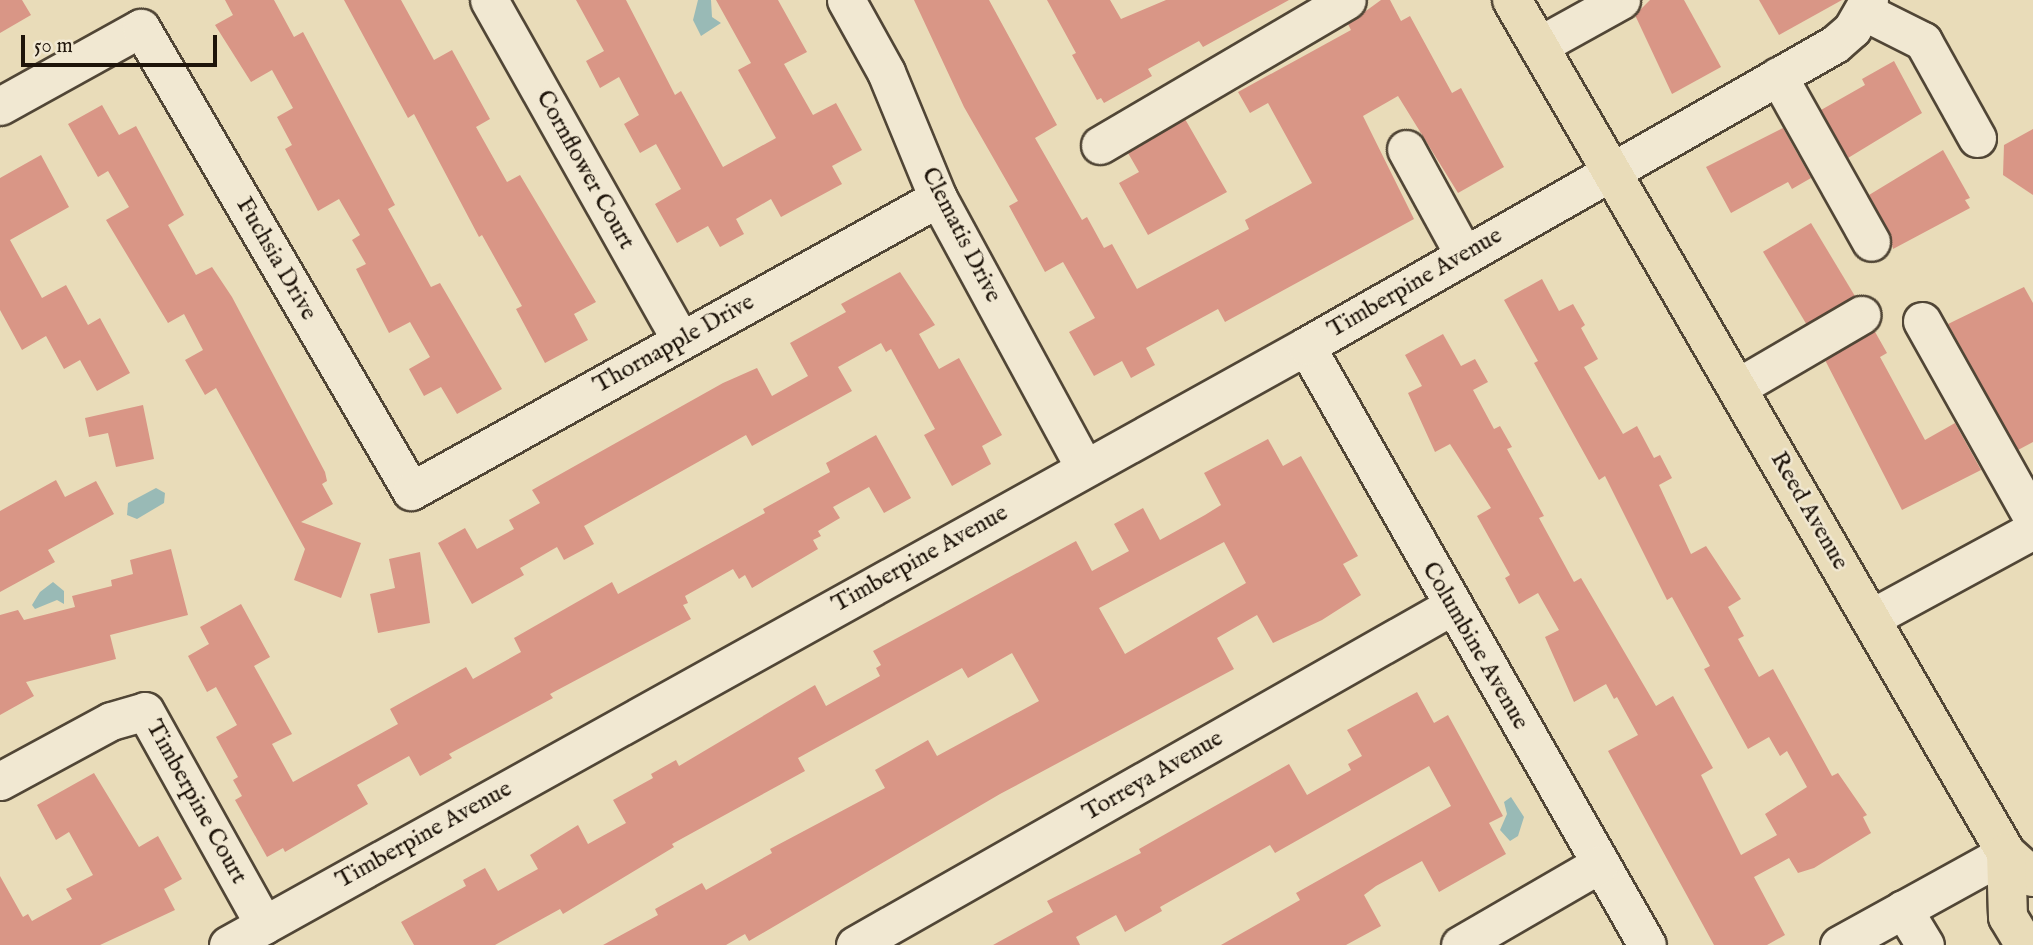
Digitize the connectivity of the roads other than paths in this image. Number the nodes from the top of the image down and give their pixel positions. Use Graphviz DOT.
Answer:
graph roads {
  1 [pos="489,0"];
  2 [pos="846,0"];
  3 [pos="1347,0"];
  4 [pos="1512,0"];
  5 [pos="1621,0"];
  6 [pos="1867,6"];
  7 [pos="1538,46"];
  8 [pos="1779,76"];
  9 [pos="0,106"];
  10 [pos="1977,138"];
  11 [pos="1100,145"];
  12 [pos="1405,149"];
  13 [pos="1609,171"];
  14 [pos="938,198"];
  15 [pos="1871,242"];
  16 [pos="1464,255"];
  17 [pos="1861,315"];
  18 [pos="1922,321"];
  19 [pos="680,339"];
  20 [pos="1306,346"];
  21 [pos="1738,387"];
  22 [pos="1084,467"];
  23 [pos="411,491"];
  24 [pos="2033,519"];
  25 [pos="2033,530"];
  26 [pos="1452,606"];
  27 [pos="1871,618"];
  28 [pos="0,780"];
  29 [pos="1600,864"];
  30 [pos="2019,865"];
  31 [pos="1903,909"];
  32 [pos="264,925"];
  33 [pos="228,945"];
  34 [pos="855,945"];
  35 [pos="1460,945"];
  36 [pos="1647,945"];
  37 [pos="1839,945"];
  38 [pos="1925,945"];
  39 [pos="2025,945"];
  1 -- 19 [label="street, Cornflower Court"];
  2 -- 14 [label="street, Clematis Drive"];
  3 -- 11 [label="street"];
  4 -- 7 [label="main road, Reed Avenue"];
  5 -- 7 [label="street"];
  6 -- 8 [label="street"];
  6 -- 10 [label="street"];
  7 -- 13 [label="main road, Reed Avenue"];
  8 -- 13 [label="street"];
  8 -- 15 [label="street"];
  9 -- 23 [label="street, Fuchsia Drive"];
  12 -- 16 [label="street"];
  13 -- 16 [label="street, Timberpine Avenue"];
  13 -- 21 [label="main road, Reed Avenue"];
  14 -- 19 [label="street, Thornapple Drive"];
  14 -- 22 [label="street, Clematis Drive"];
  16 -- 20 [label="street, Timberpine Avenue"];
  17 -- 21 [label="street"];
  18 -- 24 [label="street"];
  19 -- 23 [label="street, Thornapple Drive"];
  20 -- 22 [label="street, Timberpine Avenue"];
  20 -- 26 [label="street, Columbine Avenue"];
  21 -- 27 [label="main road, Reed Avenue"];
  22 -- 32 [label="street, Timberpine Avenue"];
  25 -- 27 [label="street"];
  26 -- 29 [label="street, Columbine Avenue"];
  26 -- 34 [label="street, Torreya Avenue"];
  27 -- 30 [label="main road, Reed Avenue"];
  28 -- 32 [label="street, Timberpine Court"];
  29 -- 35 [label="street"];
  29 -- 36 [label="street, Columbine Avenue"];
  30 -- 31 [label="street"];
  30 -- 39 [label="main road, Reed Avenue"];
  31 -- 37 [label="street"];
  31 -- 38 [label="street"];
  32 -- 33 [label="street, Timberpine Avenue"];
}
